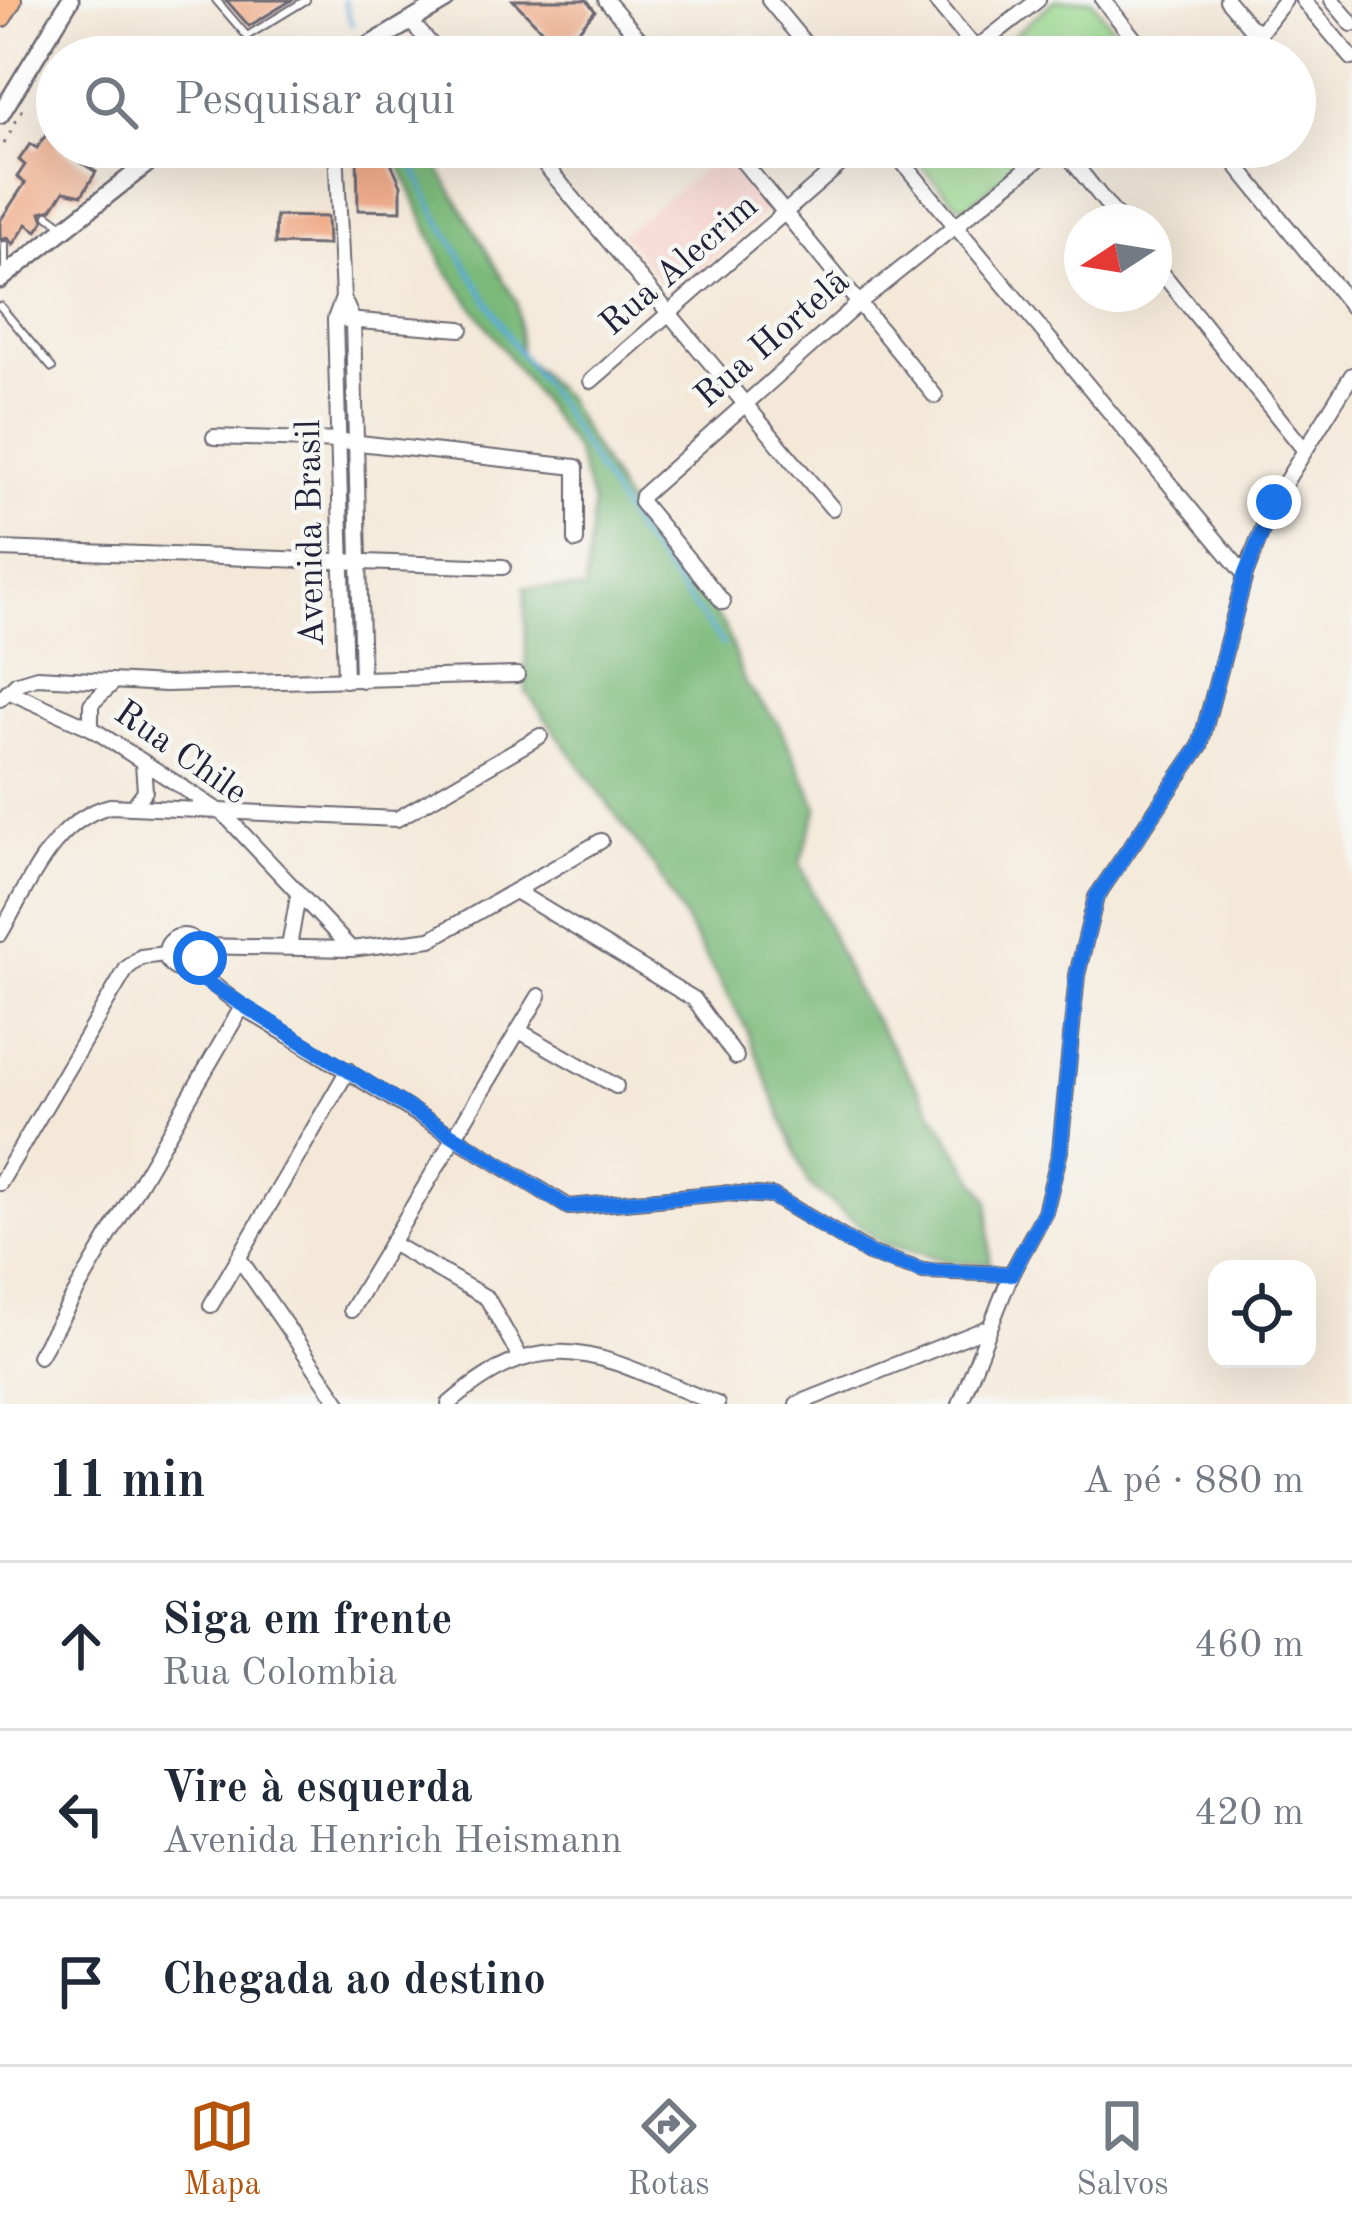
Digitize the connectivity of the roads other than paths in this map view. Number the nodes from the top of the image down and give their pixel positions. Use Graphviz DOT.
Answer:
graph roads {
  1 [pos="9,0"];
  2 [pos="70,0"];
  3 [pos="216,0"];
  4 [pos="306,0"];
  5 [pos="446,0"];
  6 [pos="607,0"];
  7 [pos="769,0"];
  8 [pos="935,0"];
  9 [pos="1038,0"];
  10 [pos="1103,0"];
  11 [pos="1227,0"];
  12 [pos="1285,0"];
  13 [pos="1303,0"];
  14 [pos="1331,0"];
  15 [pos="0,15"];
  16 [pos="412,23"];
  17 [pos="1352,24"];
  18 [pos="1261,32"];
  19 [pos="48,36"];
  20 [pos="388,36"];
  21 [pos="423,36"];
  22 [pos="637,36"];
  23 [pos="799,36"];
  24 [pos="959,36"];
  25 [pos="991,36"];
  26 [pos="1132,36"];
  27 [pos="1258,36"];
  28 [pos="36,56"];
  29 [pos="1352,58"];
  30 [pos="0,115"];
  31 [pos="142,168"];
  32 [pos="337,168"];
  33 [pos="547,168"];
  34 [pos="749,168"];
  35 [pos="837,168"];
  36 [pos="908,168"];
  37 [pos="1030,168"];
  38 [pos="1075,168"];
  39 [pos="1239,168"];
  40 [pos="1106,204"];
  41 [pos="787,213"];
  42 [pos="48,215"];
  43 [pos="957,224"];
  44 [pos="66,228"];
  45 [pos="5,245"];
  46 [pos="3,278"];
  47 [pos="1172,285"];
  48 [pos="343,298"];
  49 [pos="860,302"];
  50 [pos="0,306"];
  51 [pos="1352,307"];
  52 [pos="670,316"];
  53 [pos="335,319"];
  54 [pos="353,321"];
  55 [pos="461,329"];
  56 [pos="52,368"];
  57 [pos="1352,376"];
  58 [pos="591,381"];
  59 [pos="347,394"];
  60 [pos="935,396"];
  61 [pos="744,405"];
  62 [pos="214,437"];
  63 [pos="348,442"];
  64 [pos="1303,448"];
  65 [pos="832,508"];
  66 [pos="576,542"];
  67 [pos="0,549"];
  68 [pos="350,561"];
  69 [pos="503,567"];
  70 [pos="1245,575"];
  71 [pos="723,602"];
  72 [pos="517,675"];
  73 [pos="345,680"];
  74 [pos="362,680"];
  75 [pos="112,683"];
  76 [pos="4,695"];
  77 [pos="91,728"];
  78 [pos="541,736"];
  79 [pos="143,762"];
  80 [pos="133,807"];
  81 [pos="225,814"];
  82 [pos="601,841"];
  83 [pos="515,891"];
  84 [pos="298,896"];
  85 [pos="0,934"];
  86 [pos="198,946"];
  87 [pos="289,947"];
  88 [pos="351,949"];
  89 [pos="165,954"];
  90 [pos="193,968"];
  91 [pos="539,996"];
  92 [pos="242,1006"];
  93 [pos="521,1032"];
  94 [pos="736,1057"];
  95 [pos="348,1070"];
  96 [pos="616,1086"];
  97 [pos="458,1137"];
  98 [pos="6,1161"];
  99 [pos="0,1183"];
  100 [pos="391,1243"];
  101 [pos="239,1258"];
  102 [pos="1011,1274"];
  103 [pos="211,1305"];
  104 [pos="351,1310"];
  105 [pos="987,1328"];
  106 [pos="39,1356"];
  107 [pos="520,1359"];
  108 [pos="340,1404"];
  109 [pos="449,1404"];
  110 [pos="717,1404"];
  111 [pos="797,1404"];
  112 [pos="960,1404"];
  1 -- 15 [label="highway"];
  2 -- 19 [label="street"];
  3 -- 4 [label="lane"];
  5 -- 16 [label="street"];
  6 -- 22 [label="street"];
  7 -- 23 [label="street"];
  8 -- 24 [label="street"];
  9 -- 25 [label="street"];
  10 -- 26 [label="street"];
  11 -- 18 [label="street"];
  12 -- 18 [label="street"];
  13 -- 29 [label="street"];
  14 -- 17 [label="street"];
  16 -- 20 [label="street"];
  16 -- 21 [label="street"];
  18 -- 27 [label="street"];
  28 -- 30 [label="street"];
  31 -- 44 [label="street"];
  32 -- 48 [label="street, Avenida Brasil"];
  33 -- 52 [label="street"];
  34 -- 41 [label="street"];
  35 -- 41 [label="street, Rua Alecrim"];
  36 -- 43 [label="street"];
  37 -- 43 [label="street, Rua Hortelã"];
  38 -- 40 [label="street"];
  39 -- 51 [label="street"];
  41 -- 49 [label="street"];
  41 -- 52 [label="street, Rua Alecrim"];
  42 -- 44 [label="lane"];
  43 -- 49 [label="street, Rua Hortelã"];
  43 -- 70 [label="street"];
  44 -- 46 [label="street"];
  45 -- 46 [label="lane"];
  47 -- 64 [label="street"];
  48 -- 53 [label="street, Avenida Brasil"];
  48 -- 54 [label="street, Avenida Brasil"];
  49 -- 60 [label="street"];
  49 -- 61 [label="street, Rua Hortelã"];
  50 -- 56 [label="lane"];
  52 -- 58 [label="street, Rua Alecrim"];
  52 -- 61 [label="street"];
  53 -- 54 [label="street"];
  53 -- 59 [label="street, Avenida Brasil"];
  54 -- 55 [label="street"];
  54 -- 59 [label="street, Avenida Brasil"];
  57 -- 64 [label="street"];
  59 -- 63 [label="street, Avenida Brasil"];
  61 -- 65 [label="street"];
  61 -- 71 [label="street, Rua Hortelã"];
  62 -- 63 [label="street"];
  63 -- 66 [label="street"];
  63 -- 68 [label="street, Avenida Brasil"];
  64 -- 70 [label="street"];
  67 -- 68 [label="street"];
  68 -- 69 [label="street"];
  68 -- 73 [label="street, Avenida Brasil"];
  68 -- 74 [label="street, Avenida Brasil"];
  70 -- 102 [label="street"];
  72 -- 74 [label="street"];
  73 -- 74 [label="street"];
  73 -- 75 [label="street, Avenida Brasil"];
  75 -- 76 [label="street, Avenida Brasil"];
  75 -- 77 [label="street"];
  76 -- 77 [label="street, Rua Chile"];
  77 -- 79 [label="street, Rua Chile"];
  78 -- 81 [label="street"];
  79 -- 80 [label="street"];
  79 -- 81 [label="street, Rua Chile"];
  80 -- 81 [label="street"];
  80 -- 85 [label="street"];
  81 -- 84 [label="street, Rua Chile"];
  82 -- 83 [label="street"];
  83 -- 88 [label="street"];
  83 -- 94 [label="street"];
  84 -- 87 [label="street"];
  84 -- 88 [label="street, Rua Chile"];
  86 -- 87 [label="street"];
  86 -- 89 [label="street"];
  86 -- 90 [label="street"];
  87 -- 88 [label="street"];
  89 -- 90 [label="street"];
  89 -- 98 [label="street"];
  90 -- 92 [label="street"];
  91 -- 93 [label="street"];
  92 -- 95 [label="street"];
  92 -- 106 [label="street"];
  93 -- 96 [label="street"];
  93 -- 97 [label="street"];
  95 -- 97 [label="street"];
  95 -- 101 [label="street"];
  97 -- 100 [label="street"];
  97 -- 102 [label="street"];
  98 -- 99 [label="street"];
  100 -- 104 [label="street"];
  100 -- 107 [label="street"];
  101 -- 103 [label="street"];
  101 -- 108 [label="street"];
  102 -- 105 [label="street"];
  105 -- 111 [label="street"];
  105 -- 112 [label="street"];
  107 -- 109 [label="street"];
  107 -- 110 [label="street"];
}
